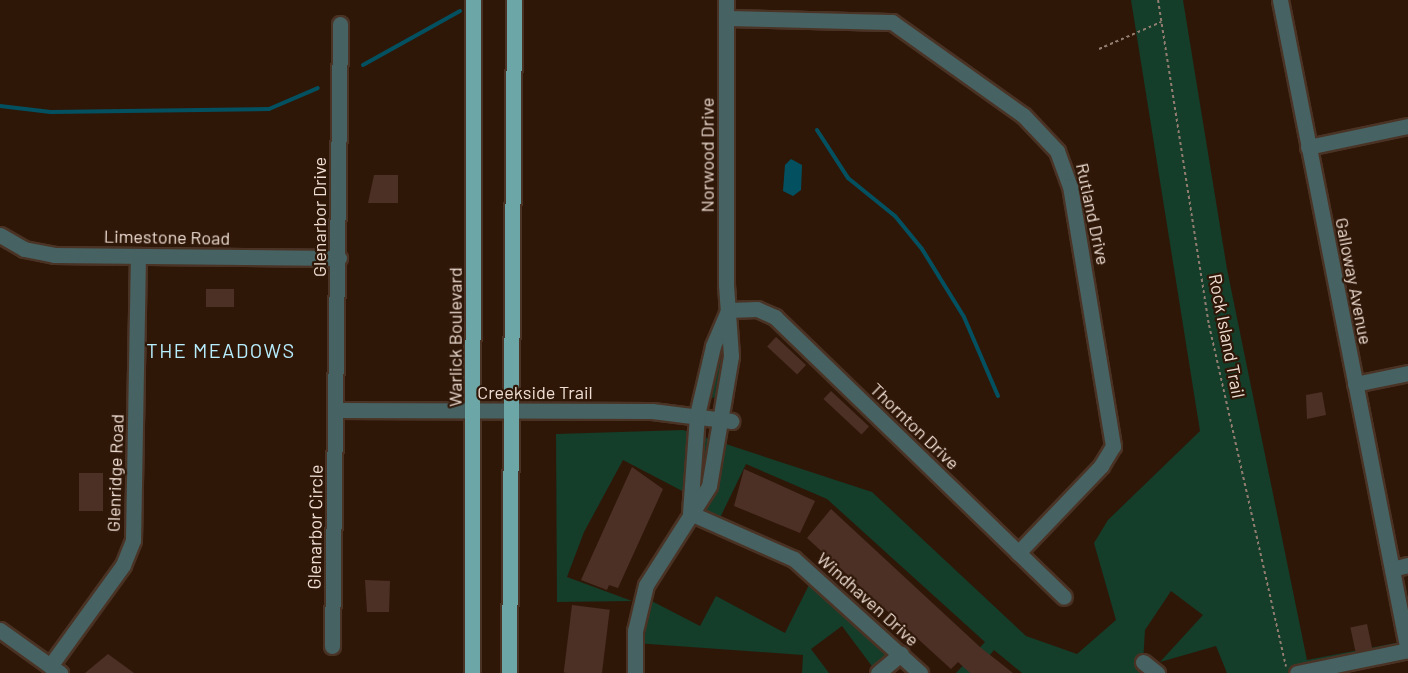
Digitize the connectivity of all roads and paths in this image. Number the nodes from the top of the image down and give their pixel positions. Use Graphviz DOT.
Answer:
graph roads {
  1 [pos="473,0"];
  2 [pos="514,0"];
  3 [pos="726,0"];
  4 [pos="1158,0"];
  5 [pos="1280,0"];
  6 [pos="726,18"];
  7 [pos="1161,22"];
  8 [pos="340,24"];
  9 [pos="1099,49"];
  10 [pos="1408,126"];
  11 [pos="1308,147"];
  12 [pos="0,235"];
  13 [pos="138,256"];
  14 [pos="339,258"];
  15 [pos="728,310"];
  16 [pos="1408,373"];
  17 [pos="1355,384"];
  18 [pos="337,410"];
  19 [pos="475,411"];
  20 [pos="512,411"];
  21 [pos="697,415"];
  22 [pos="726,420"];
  23 [pos="690,513"];
  24 [pos="1018,553"];
  25 [pos="1408,565"];
  26 [pos="1392,569"];
  27 [pos="1064,597"];
  28 [pos="0,630"];
  29 [pos="332,646"];
  30 [pos="1408,651"];
  31 [pos="900,654"];
  32 [pos="1143,662"];
  33 [pos="55,669"];
  34 [pos="472,673"];
  35 [pos="509,673"];
  36 [pos="635,673"];
  37 [pos="878,673"];
  38 [pos="920,673"];
  39 [pos="1157,673"];
  40 [pos="1288,673"];
  41 [pos="1297,673"];
  1 -- 19 [label="main road, Warlick Boulevard"];
  2 -- 20 [label="main road"];
  3 -- 6 [label="street, Norwood Drive"];
  4 -- 7 [label="path, Rock Island Trail"];
  5 -- 11 [label="street, Galloway Avenue"];
  6 -- 15 [label="street, Norwood Drive"];
  6 -- 24 [label="street, Rutland Drive"];
  7 -- 9 [label="path"];
  7 -- 40 [label="path, Rock Island Trail"];
  8 -- 14 [label="street, Glenarbor Drive"];
  10 -- 11 [label="street"];
  11 -- 17 [label="street, Galloway Avenue"];
  12 -- 13 [label="street, Limestone Road"];
  13 -- 14 [label="street, Limestone Road"];
  13 -- 33 [label="street, Glenridge Road"];
  14 -- 18 [label="street, Glenarbor Drive"];
  15 -- 21 [label="street, Norwood Drive"];
  15 -- 22 [label="street, Norwood Drive"];
  15 -- 24 [label="street, Thornton Drive"];
  16 -- 17 [label="street"];
  17 -- 26 [label="street, Galloway Avenue"];
  18 -- 19 [label="street, Creekside Trail"];
  18 -- 29 [label="street, Glenarbor Circle"];
  19 -- 20 [label="street, Creekside Trail"];
  19 -- 34 [label="main road, Warlick Boulevard"];
  20 -- 21 [label="street, Creekside Trail"];
  20 -- 35 [label="main road"];
  21 -- 22 [label="street, Creekside Trail"];
  21 -- 23 [label="street, Norwood Drive"];
  22 -- 23 [label="street, Norwood Drive"];
  23 -- 31 [label="street, Windhaven Drive"];
  23 -- 36 [label="street, Norwood Drive"];
  24 -- 27 [label="street, Thornton Drive"];
  25 -- 26 [label="street"];
  26 -- 30 [label="street, Galloway Avenue"];
  28 -- 33 [label="street"];
  30 -- 41 [label="street"];
  31 -- 37 [label="street"];
  31 -- 38 [label="street, Windhaven Drive"];
  32 -- 39 [label="street"];
}
